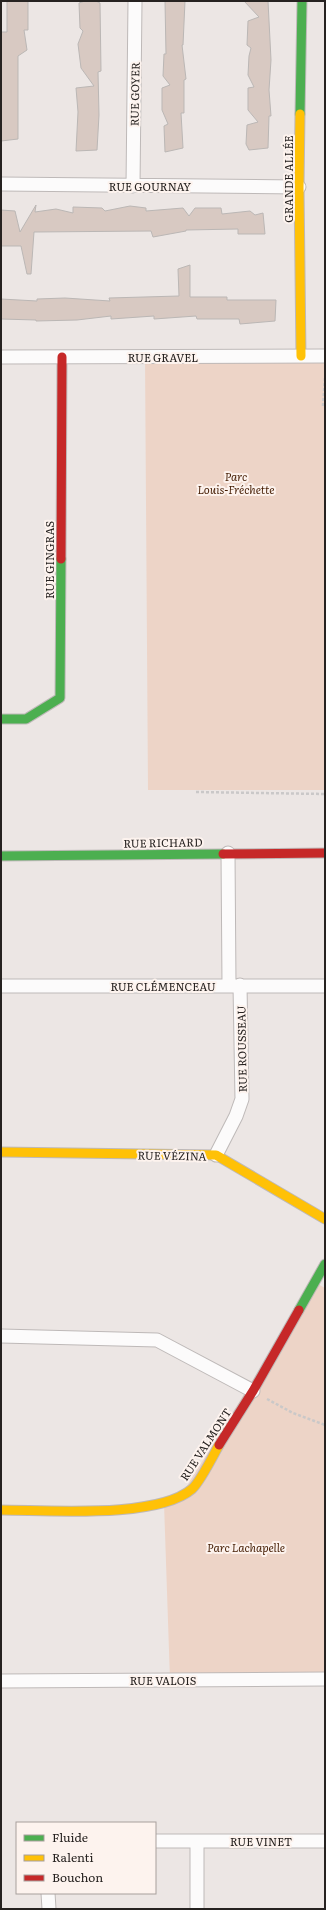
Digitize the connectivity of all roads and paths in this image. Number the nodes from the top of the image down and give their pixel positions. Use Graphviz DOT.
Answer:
graph roads {
  1 [pos="134,1"];
  2 [pos="302,1"];
  3 [pos="1,184"];
  4 [pos="133,186"];
  5 [pos="299,187"];
  6 [pos="301,356"];
  7 [pos="325,356"];
  8 [pos="1,357"];
  9 [pos="62,357"];
  10 [pos="325,377"];
  11 [pos="323,406"];
  12 [pos="1,720"];
  13 [pos="196,792"];
  14 [pos="325,794"];
  15 [pos="228,853"];
  16 [pos="325,853"];
  17 [pos="1,856"];
  18 [pos="234,985"];
  19 [pos="1,986"];
  20 [pos="325,986"];
  21 [pos="1,1152"];
  22 [pos="216,1155"];
  23 [pos="325,1219"];
  24 [pos="325,1264"];
  25 [pos="1,1336"];
  26 [pos="253,1391"];
  27 [pos="325,1425"];
  28 [pos="1,1510"];
  29 [pos="325,1679"];
  30 [pos="1,1681"];
  31 [pos="156,1841"];
  32 [pos="197,1841"];
  33 [pos="325,1841"];
  34 [pos="48,1894"];
  35 [pos="49,1909"];
  36 [pos="196,1909"];
  1 -- 4 [label="street, RUE GOYER"];
  2 -- 5 [label="street, GRANDE ALLÉE"];
  3 -- 4 [label="street, RUE GOURNAY"];
  4 -- 5 [label="street, RUE GOURNAY"];
  5 -- 6 [label="street, GRANDE ALLÉE"];
  6 -- 7 [label="street, RUE GRAVEL"];
  6 -- 9 [label="street, RUE GRAVEL"];
  8 -- 9 [label="street, RUE GRAVEL"];
  9 -- 12 [label="street, RUE GINGRAS"];
  10 -- 11 [label="path"];
  13 -- 14 [label="path"];
  15 -- 16 [label="street, RUE RICHARD"];
  15 -- 17 [label="street, RUE RICHARD"];
  15 -- 18 [label="street, RUE ROUSSEAU"];
  18 -- 19 [label="street, RUE CLÉMENCEAU"];
  18 -- 20 [label="street, RUE CLÉMENCEAU"];
  18 -- 22 [label="street, RUE ROUSSEAU"];
  21 -- 22 [label="street, RUE VÉZINA"];
  22 -- 23 [label="street, RUE VÉZINA"];
  24 -- 26 [label="street, RUE VALMONT"];
  25 -- 26 [label="street"];
  26 -- 27 [label="path"];
  26 -- 28 [label="street, RUE VALMONT"];
  29 -- 30 [label="street, RUE VALOIS"];
  31 -- 32 [label="street, RUE VINET"];
  32 -- 33 [label="street, RUE VINET"];
  32 -- 36 [label="street"];
  34 -- 35 [label="street"];
}
